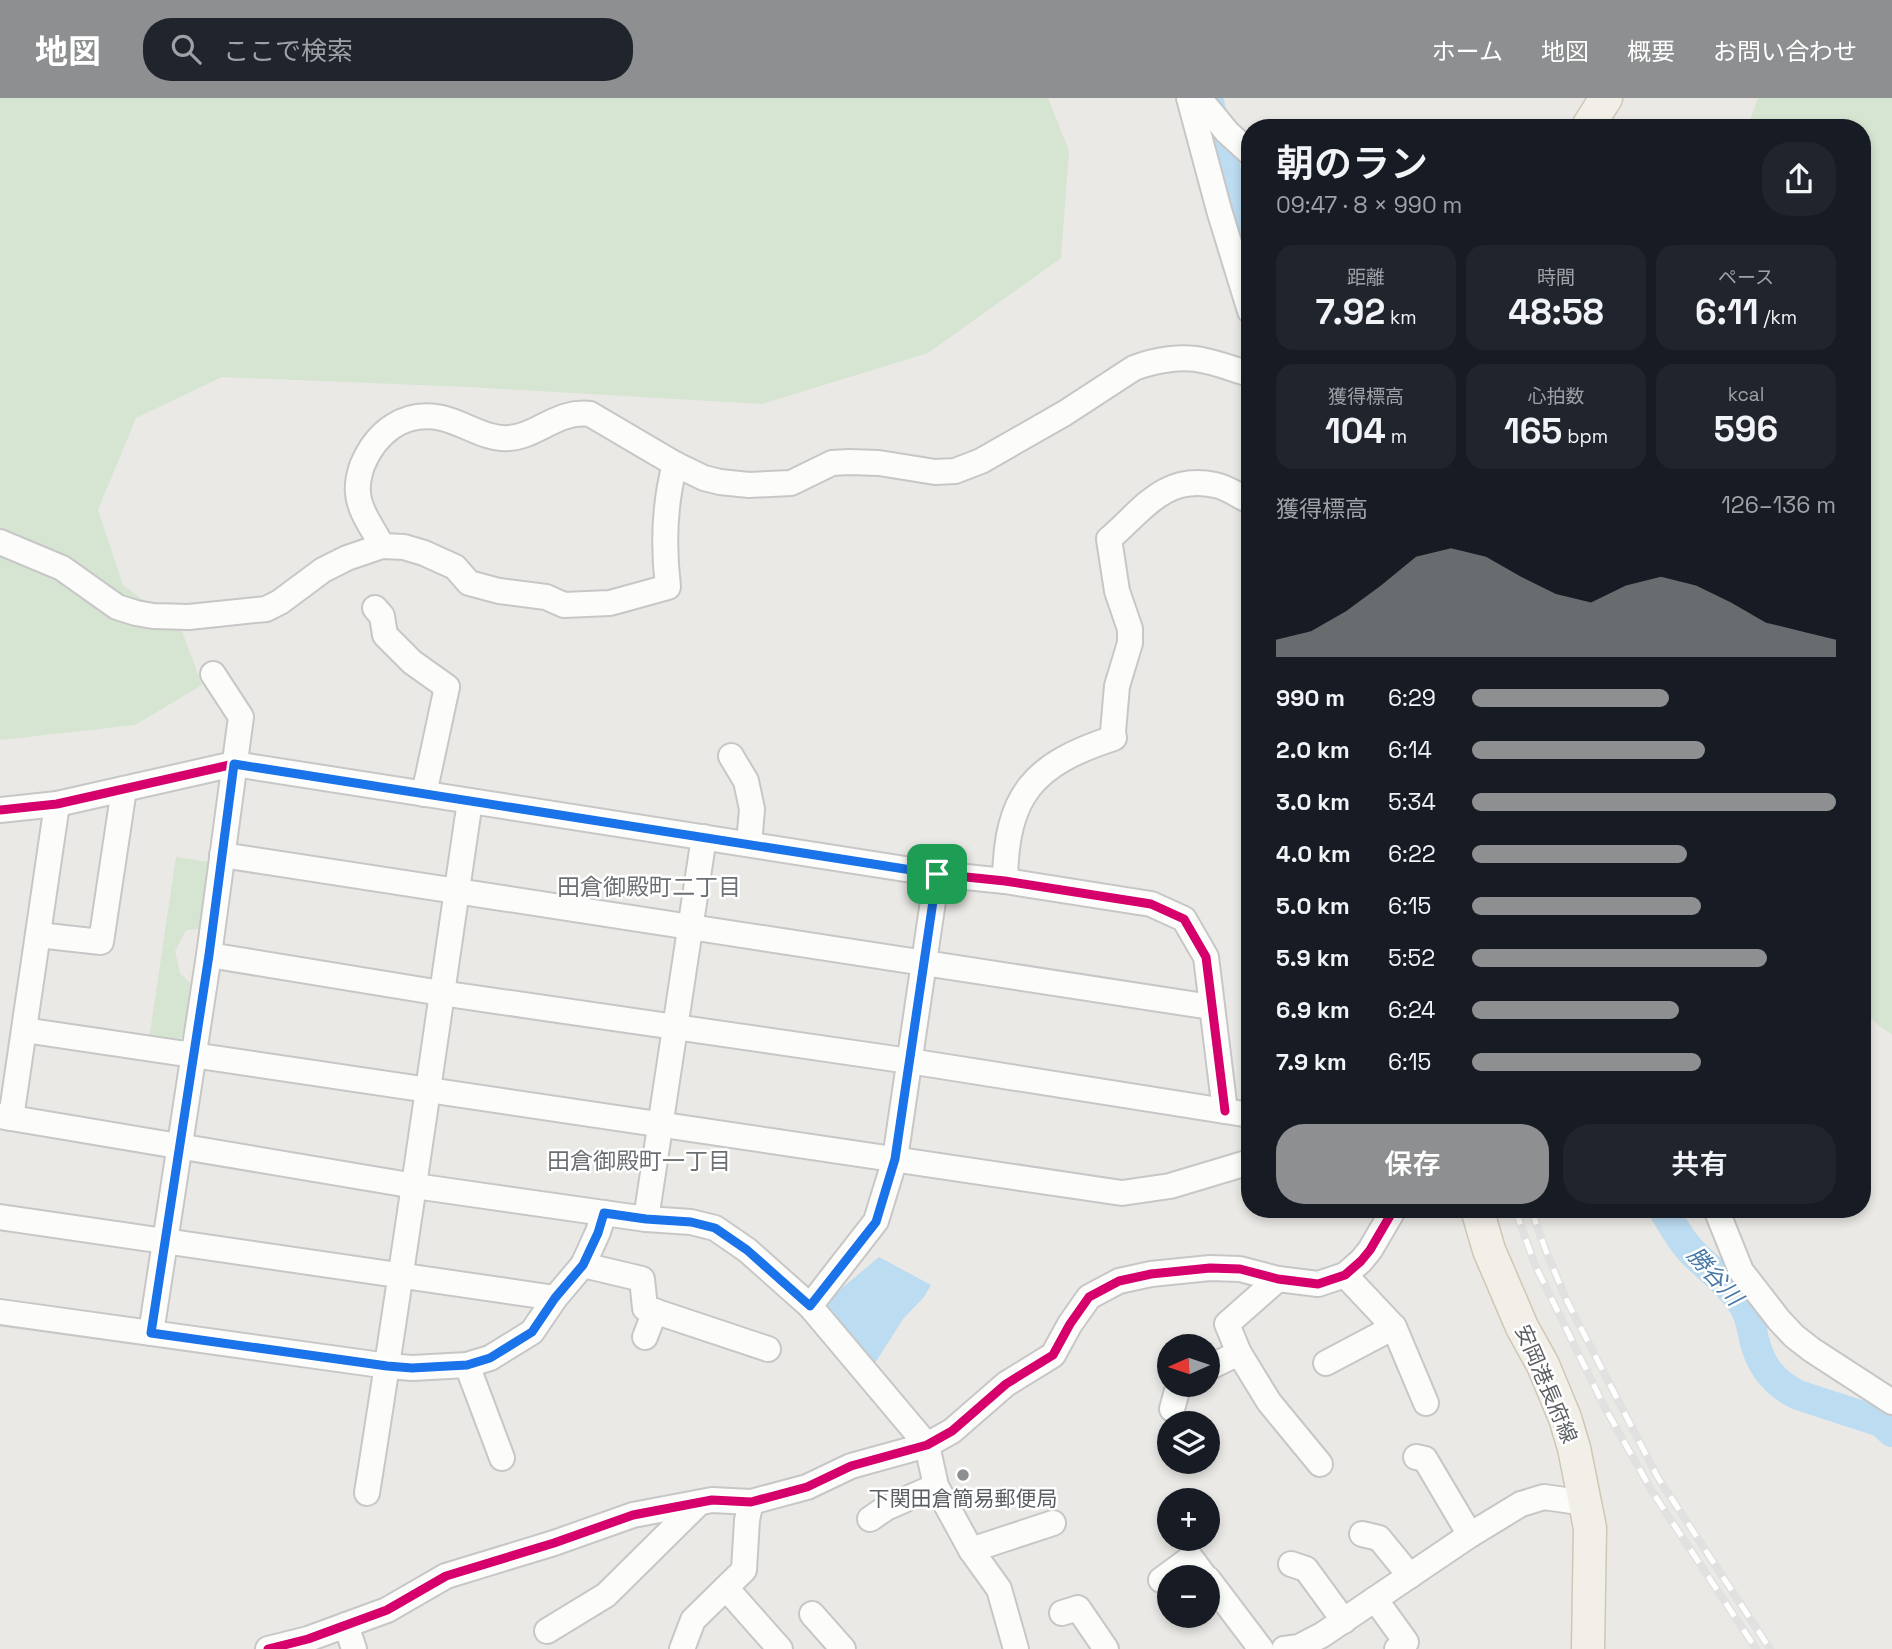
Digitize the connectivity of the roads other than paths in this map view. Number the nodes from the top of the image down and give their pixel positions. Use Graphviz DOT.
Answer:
graph roads {
  1 [pos="1189,98"];
  2 [pos="1199,98"];
  3 [pos="1606,98"];
  4 [pos="1593,119"];
  5 [pos="1241,144"];
  6 [pos="1241,282"];
  7 [pos="1241,371"];
  8 [pos="676,464"];
  9 [pos="1241,497"];
  10 [pos="0,542"];
  11 [pos="382,546"];
  12 [pos="374,608"];
  13 [pos="213,674"];
  14 [pos="731,755"];
  15 [pos="234,764"];
  16 [pos="124,789"];
  17 [pos="424,794"];
  18 [pos="470,801"];
  19 [pos="57,804"];
  20 [pos="0,810"];
  21 [pos="704,837"];
  22 [pos="749,844"];
  23 [pos="222,855"];
  24 [pos="937,874"];
  25 [pos="1005,881"];
  26 [pos="457,892"];
  27 [pos="691,929"];
  28 [pos="38,935"];
  29 [pos="209,955"];
  30 [pos="925,964"];
  31 [pos="441,993"];
  32 [pos="1211,1007"];
  33 [pos="675,1028"];
  34 [pos="24,1030"];
  35 [pos="193,1055"];
  36 [pos="909,1061"];
  37 [pos="428,1090"];
  38 [pos="1225,1111"];
  39 [pos="1241,1114"];
  40 [pos="6,1117"];
  41 [pos="660,1124"];
  42 [pos="179,1146"];
  43 [pos="895,1159"];
  44 [pos="1241,1165"];
  45 [pos="415,1186"];
  46 [pos="604,1213"];
  47 [pos="0,1217"];
  48 [pos="1389,1218"];
  49 [pos="1480,1218"];
  50 [pos="1720,1218"];
  51 [pos="646,1219"];
  52 [pos="164,1241"];
  53 [pos="583,1265"];
  54 [pos="1345,1275"];
  55 [pos="401,1276"];
  56 [pos="1278,1279"];
  57 [pos="555,1298"];
  58 [pos="810,1306"];
  59 [pos="655,1311"];
  60 [pos="0,1312"];
  61 [pos="1394,1326"];
  62 [pos="151,1333"];
  63 [pos="645,1337"];
  64 [pos="768,1349"];
  65 [pos="1239,1353"];
  66 [pos="1220,1362"];
  67 [pos="1326,1363"];
  68 [pos="467,1365"];
  69 [pos="387,1366"];
  70 [pos="1175,1397"];
  71 [pos="1892,1402"];
  72 [pos="1426,1403"];
  73 [pos="1172,1409"];
  74 [pos="927,1445"];
  75 [pos="1416,1457"];
  76 [pos="502,1458"];
  77 [pos="1320,1464"];
  78 [pos="936,1486"];
  79 [pos="367,1493"];
  80 [pos="751,1502"];
  81 [pos="699,1503"];
  82 [pos="1586,1503"];
  83 [pos="870,1518"];
  84 [pos="1054,1523"];
  85 [pos="1362,1534"];
  86 [pos="1470,1535"];
  87 [pos="971,1550"];
  88 [pos="1291,1564"];
  89 [pos="1181,1565"];
  90 [pos="1196,1565"];
  91 [pos="1410,1576"];
  92 [pos="726,1588"];
  93 [pos="1220,1596"];
  94 [pos="1376,1599"];
  95 [pos="1062,1613"];
  96 [pos="812,1614"];
  97 [pos="1344,1621"];
  98 [pos="346,1625"];
  99 [pos="547,1631"];
  100 [pos="308,1644"];
  101 [pos="268,1649"];
  102 [pos="354,1649"];
  103 [pos="682,1649"];
  104 [pos="780,1649"];
  105 [pos="843,1649"];
  106 [pos="1016,1649"];
  107 [pos="1106,1649"];
  108 [pos="1261,1649"];
  109 [pos="1284,1649"];
  110 [pos="1397,1649"];
  111 [pos="1588,1649"];
  1 -- 6 [label="street"];
  2 -- 5 [label="street"];
  3 -- 4 [label="main road"];
  7 -- 8 [label="street"];
  8 -- 11 [label="street"];
  8 -- 11 [label="street"];
  9 -- 25 [label="street"];
  10 -- 11 [label="street"];
  12 -- 17 [label="street"];
  13 -- 15 [label="street"];
  14 -- 22 [label="street"];
  15 -- 16 [label="street"];
  15 -- 17 [label="street"];
  15 -- 23 [label="street"];
  16 -- 19 [label="street"];
  16 -- 28 [label="street"];
  17 -- 18 [label="street"];
  18 -- 21 [label="street"];
  18 -- 26 [label="street"];
  19 -- 20 [label="street"];
  19 -- 28 [label="street"];
  21 -- 22 [label="street"];
  21 -- 27 [label="street"];
  22 -- 24 [label="street"];
  23 -- 26 [label="street"];
  23 -- 29 [label="street"];
  24 -- 25 [label="street"];
  24 -- 30 [label="street"];
  25 -- 32 [label="street"];
  26 -- 27 [label="street"];
  26 -- 31 [label="street"];
  27 -- 30 [label="street"];
  27 -- 33 [label="street"];
  28 -- 34 [label="street"];
  29 -- 31 [label="street"];
  29 -- 35 [label="street"];
  30 -- 32 [label="street"];
  30 -- 36 [label="street"];
  31 -- 33 [label="street"];
  31 -- 37 [label="street"];
  32 -- 38 [label="street"];
  33 -- 36 [label="street"];
  33 -- 41 [label="street"];
  34 -- 35 [label="street"];
  34 -- 40 [label="street"];
  35 -- 37 [label="street"];
  35 -- 42 [label="street"];
  36 -- 38 [label="street"];
  36 -- 43 [label="street"];
  37 -- 41 [label="street"];
  37 -- 45 [label="street"];
  38 -- 39 [label="street"];
  40 -- 42 [label="street"];
  41 -- 43 [label="street"];
  41 -- 51 [label="street"];
  42 -- 45 [label="street"];
  42 -- 52 [label="street"];
  43 -- 44 [label="street"];
  43 -- 58 [label="street"];
  45 -- 46 [label="street"];
  45 -- 55 [label="street"];
  46 -- 51 [label="street"];
  46 -- 53 [label="street"];
  47 -- 52 [label="street"];
  48 -- 54 [label="street"];
  49 -- 82 [label="main road, 安岡港長府線"];
  50 -- 71 [label="street"];
  51 -- 58 [label="street"];
  52 -- 55 [label="street"];
  52 -- 62 [label="street"];
  53 -- 57 [label="street"];
  53 -- 59 [label="street"];
  54 -- 56 [label="street"];
  54 -- 61 [label="street"];
  55 -- 57 [label="street"];
  55 -- 69 [label="street"];
  56 -- 65 [label="street"];
  56 -- 74 [label="street"];
  57 -- 68 [label="street"];
  58 -- 74 [label="street"];
  59 -- 63 [label="street"];
  59 -- 64 [label="street"];
  60 -- 62 [label="street"];
  61 -- 67 [label="street"];
  61 -- 72 [label="street"];
  62 -- 69 [label="street"];
  65 -- 66 [label="street"];
  65 -- 77 [label="street"];
  68 -- 69 [label="street"];
  68 -- 76 [label="street"];
  69 -- 79 [label="street"];
  70 -- 73 [label="street"];
  74 -- 78 [label="street"];
  74 -- 80 [label="street"];
  75 -- 86 [label="street"];
  78 -- 83 [label="street"];
  78 -- 87 [label="street"];
  80 -- 81 [label="street"];
  80 -- 92 [label="street"];
  81 -- 98 [label="street"];
  81 -- 99 [label="street"];
  82 -- 86 [label="street"];
  82 -- 111 [label="main road, 安岡港長府線"];
  84 -- 87 [label="street"];
  85 -- 91 [label="street"];
  86 -- 91 [label="street"];
  87 -- 106 [label="street"];
  88 -- 97 [label="street"];
  89 -- 90 [label="street"];
  91 -- 94 [label="street"];
  92 -- 103 [label="street"];
  92 -- 104 [label="street"];
  93 -- 108 [label="street"];
  94 -- 97 [label="street"];
  94 -- 110 [label="street"];
  95 -- 107 [label="street"];
  96 -- 105 [label="street"];
  97 -- 109 [label="street"];
  98 -- 100 [label="street"];
  98 -- 102 [label="street"];
  100 -- 101 [label="street"];
}
